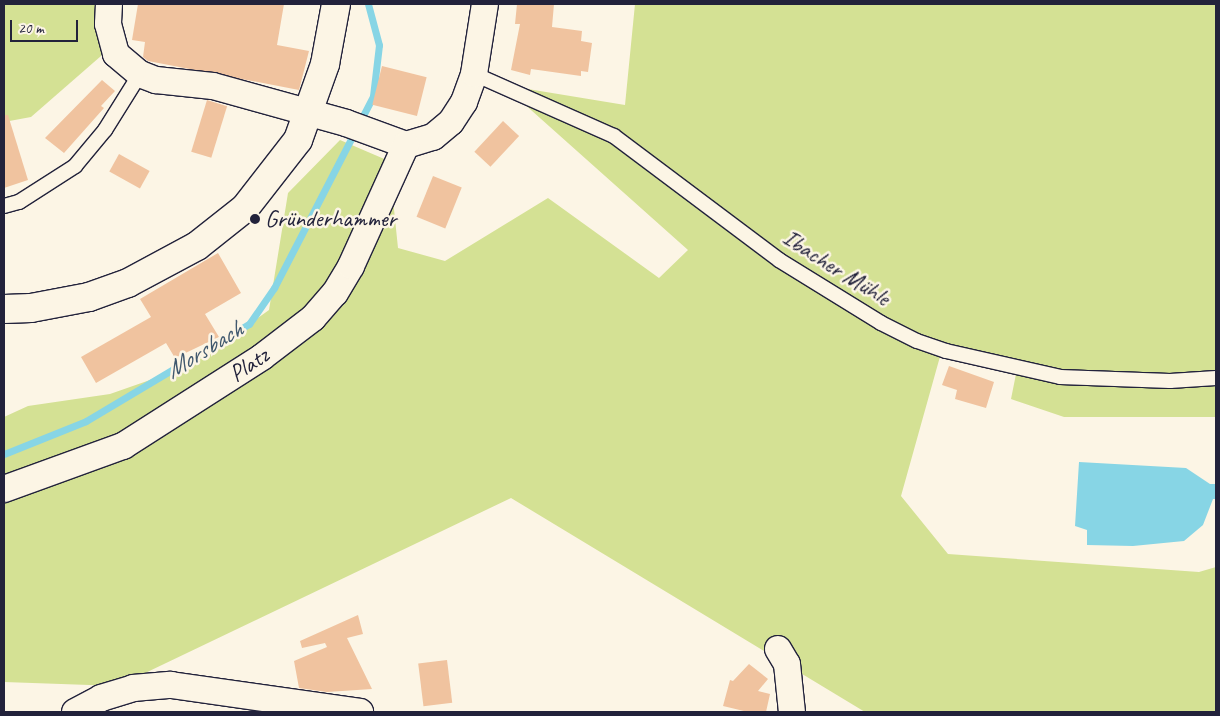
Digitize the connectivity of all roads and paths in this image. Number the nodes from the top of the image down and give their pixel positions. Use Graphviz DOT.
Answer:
graph roads {
  1 [pos="109,4"];
  2 [pos="336,4"];
  3 [pos="485,4"];
  4 [pos="140,74"];
  5 [pos="474,74"];
  6 [pos="309,114"];
  7 [pos="406,146"];
  8 [pos="4,206"];
  9 [pos="4,309"];
  10 [pos="1216,378"];
  11 [pos="4,489"];
  12 [pos="778,649"];
  13 [pos="75,712"];
  14 [pos="360,712"];
  15 [pos="792,712"];
  1 -- 4 [label="street"];
  2 -- 6 [label="main road"];
  3 -- 5 [label="street"];
  4 -- 6 [label="street"];
  4 -- 8 [label="lane"];
  5 -- 7 [label="street"];
  5 -- 10 [label="lane, Ibacher Mühle"];
  6 -- 7 [label="street"];
  6 -- 9 [label="main road"];
  7 -- 11 [label="street, Platz"];
  12 -- 15 [label="street"];
  13 -- 14 [label="street"];
}
